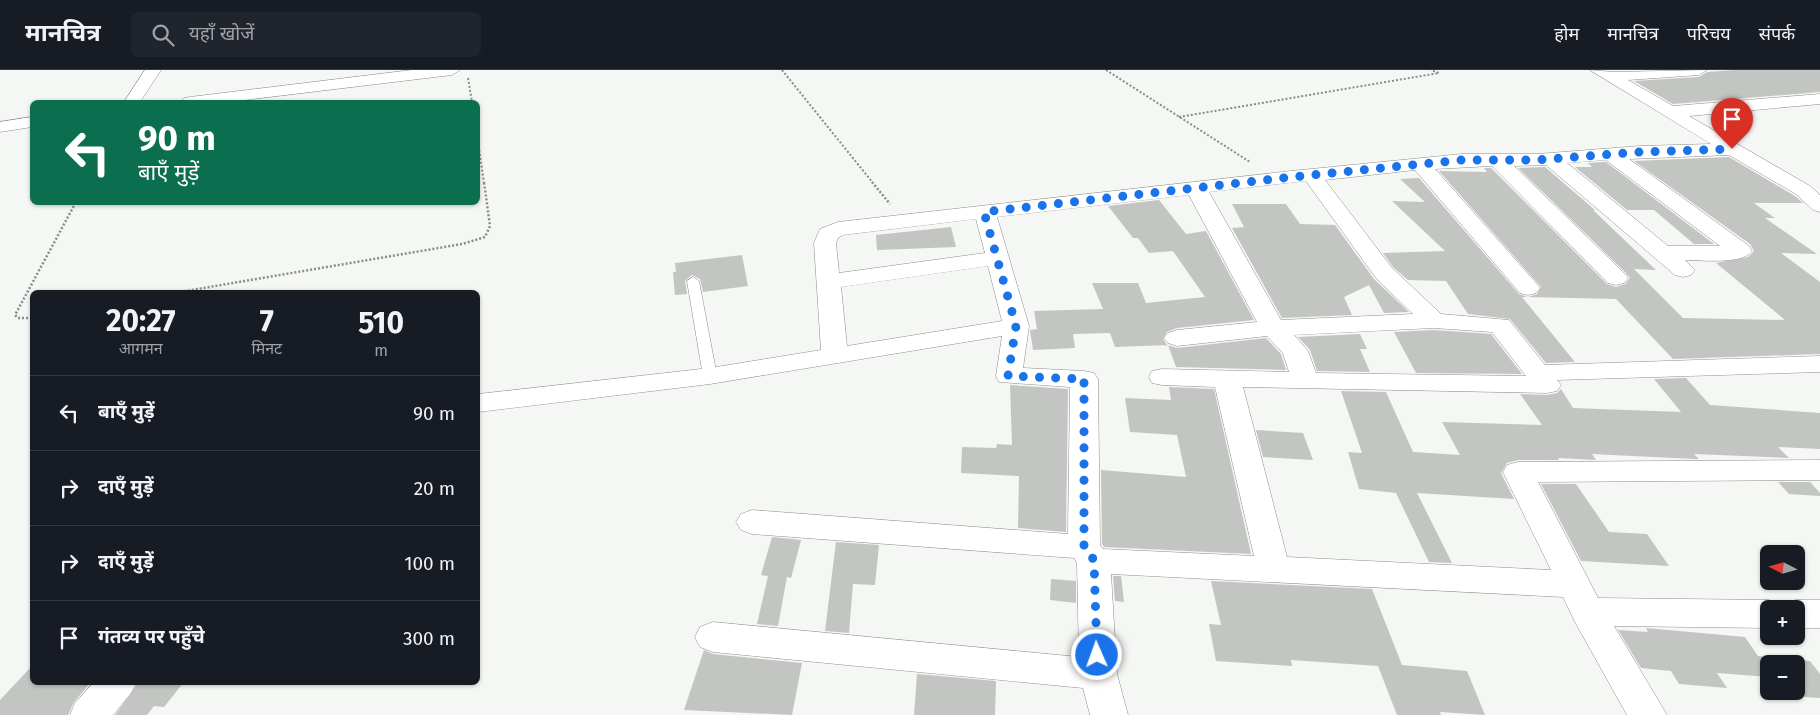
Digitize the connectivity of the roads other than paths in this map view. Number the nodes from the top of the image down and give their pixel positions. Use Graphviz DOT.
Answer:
graph roads {
  1 [pos="153,70"];
  2 [pos="452,70"];
  3 [pos="1700,70"];
  4 [pos="1674,71"];
  5 [pos="1604,73"];
  6 [pos="1820,99"];
  7 [pos="133,100"];
  8 [pos="206,100"];
  9 [pos="1668,112"];
  10 [pos="30,122"];
  11 [pos="0,127"];
  12 [pos="1732,149"];
  13 [pos="1610,154"];
  14 [pos="1550,159"];
  15 [pos="1497,160"];
  16 [pos="1420,164"];
  17 [pos="1312,175"];
  18 [pos="1196,188"];
  19 [pos="1820,206"];
  20 [pos="984,212"];
  21 [pos="1662,253"];
  22 [pos="997,258"];
  23 [pos="1683,270"];
  24 [pos="1616,278"];
  25 [pos="693,281"];
  26 [pos="828,282"];
  27 [pos="1528,288"];
  28 [pos="1434,321"];
  29 [pos="1016,326"];
  30 [pos="1273,328"];
  31 [pos="1178,338"];
  32 [pos="834,356"];
  33 [pos="1820,364"];
  34 [pos="1538,373"];
  35 [pos="710,376"];
  36 [pos="1162,377"];
  37 [pos="1227,378"];
  38 [pos="1306,381"];
  39 [pos="480,403"];
  40 [pos="1820,470"];
  41 [pos="752,522"];
  42 [pos="1089,554"];
  43 [pos="1274,571"];
  44 [pos="1581,598"];
  45 [pos="1760,613"];
  46 [pos="1805,614"];
  47 [pos="1820,614"];
  48 [pos="713,637"];
  49 [pos="1098,674"];
  50 [pos="115,685"];
  51 [pos="89,715"];
  52 [pos="1109,715"];
  53 [pos="1648,715"];
  1 -- 7 [label="street"];
  2 -- 8 [label="street"];
  3 -- 4 [label="street"];
  4 -- 5 [label="street"];
  5 -- 9 [label="street"];
  6 -- 9 [label="street"];
  9 -- 12 [label="street"];
  10 -- 11 [label="street"];
  12 -- 13 [label="street"];
  12 -- 19 [label="street"];
  13 -- 14 [label="street"];
  13 -- 21 [label="street"];
  14 -- 15 [label="street"];
  14 -- 21 [label="street"];
  15 -- 16 [label="street"];
  15 -- 24 [label="street"];
  16 -- 17 [label="street"];
  16 -- 27 [label="street"];
  17 -- 18 [label="street"];
  17 -- 28 [label="street"];
  18 -- 20 [label="street"];
  18 -- 30 [label="street"];
  20 -- 22 [label="street"];
  20 -- 26 [label="street"];
  21 -- 23 [label="street"];
  22 -- 26 [label="street"];
  22 -- 29 [label="street"];
  25 -- 35 [label="lane"];
  26 -- 32 [label="street"];
  28 -- 30 [label="street"];
  28 -- 34 [label="street"];
  29 -- 32 [label="street"];
  29 -- 42 [label="street"];
  30 -- 31 [label="street"];
  30 -- 38 [label="street"];
  32 -- 35 [label="street"];
  33 -- 34 [label="street"];
  34 -- 38 [label="street"];
  35 -- 39 [label="street"];
  36 -- 37 [label="street"];
  37 -- 38 [label="street"];
  37 -- 43 [label="street"];
  40 -- 44 [label="street"];
  41 -- 42 [label="street"];
  42 -- 43 [label="street"];
  42 -- 49 [label="street"];
  43 -- 44 [label="street"];
  44 -- 45 [label="street"];
  44 -- 53 [label="street"];
  46 -- 47 [label="street"];
  48 -- 49 [label="street"];
  49 -- 52 [label="street"];
  50 -- 51 [label="street"];
}
